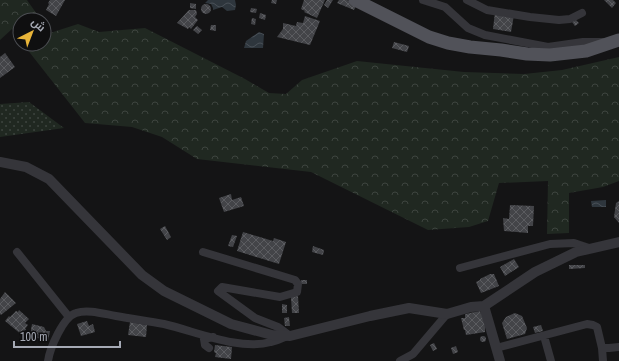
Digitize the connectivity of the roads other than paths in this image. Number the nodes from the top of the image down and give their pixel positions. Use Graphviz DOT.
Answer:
graph roads {
  1 [pos="355,0"];
  2 [pos="423,0"];
  3 [pos="467,0"];
  4 [pos="582,13"];
  5 [pos="617,40"];
  6 [pos="0,162"];
  7 [pos="619,242"];
  8 [pos="589,248"];
  9 [pos="17,252"];
  10 [pos="202,252"];
  11 [pos="460,268"];
  12 [pos="484,306"];
  13 [pos="448,314"];
  14 [pos="69,317"];
  15 [pos="290,336"];
  16 [pos="544,336"];
  17 [pos="214,337"];
  18 [pos="619,347"];
  19 [pos="209,348"];
  20 [pos="496,348"];
  21 [pos="602,348"];
  22 [pos="48,361"];
  23 [pos="400,361"];
  24 [pos="500,361"];
  25 [pos="551,361"];
  26 [pos="604,361"];
  1 -- 5 [label="main road"];
  2 -- 5 [label="street"];
  3 -- 4 [label="street"];
  6 -- 15 [label="street"];
  7 -- 8 [label="street"];
  8 -- 11 [label="street"];
  8 -- 12 [label="street"];
  9 -- 14 [label="street"];
  10 -- 15 [label="street"];
  12 -- 13 [label="street"];
  12 -- 20 [label="street"];
  13 -- 15 [label="street"];
  13 -- 23 [label="street"];
  14 -- 17 [label="street"];
  14 -- 22 [label="street"];
  15 -- 17 [label="street"];
  16 -- 20 [label="street"];
  16 -- 21 [label="street"];
  16 -- 25 [label="street"];
  17 -- 19 [label="street"];
  18 -- 21 [label="street"];
  20 -- 24 [label="street"];
  21 -- 26 [label="street"];
}
